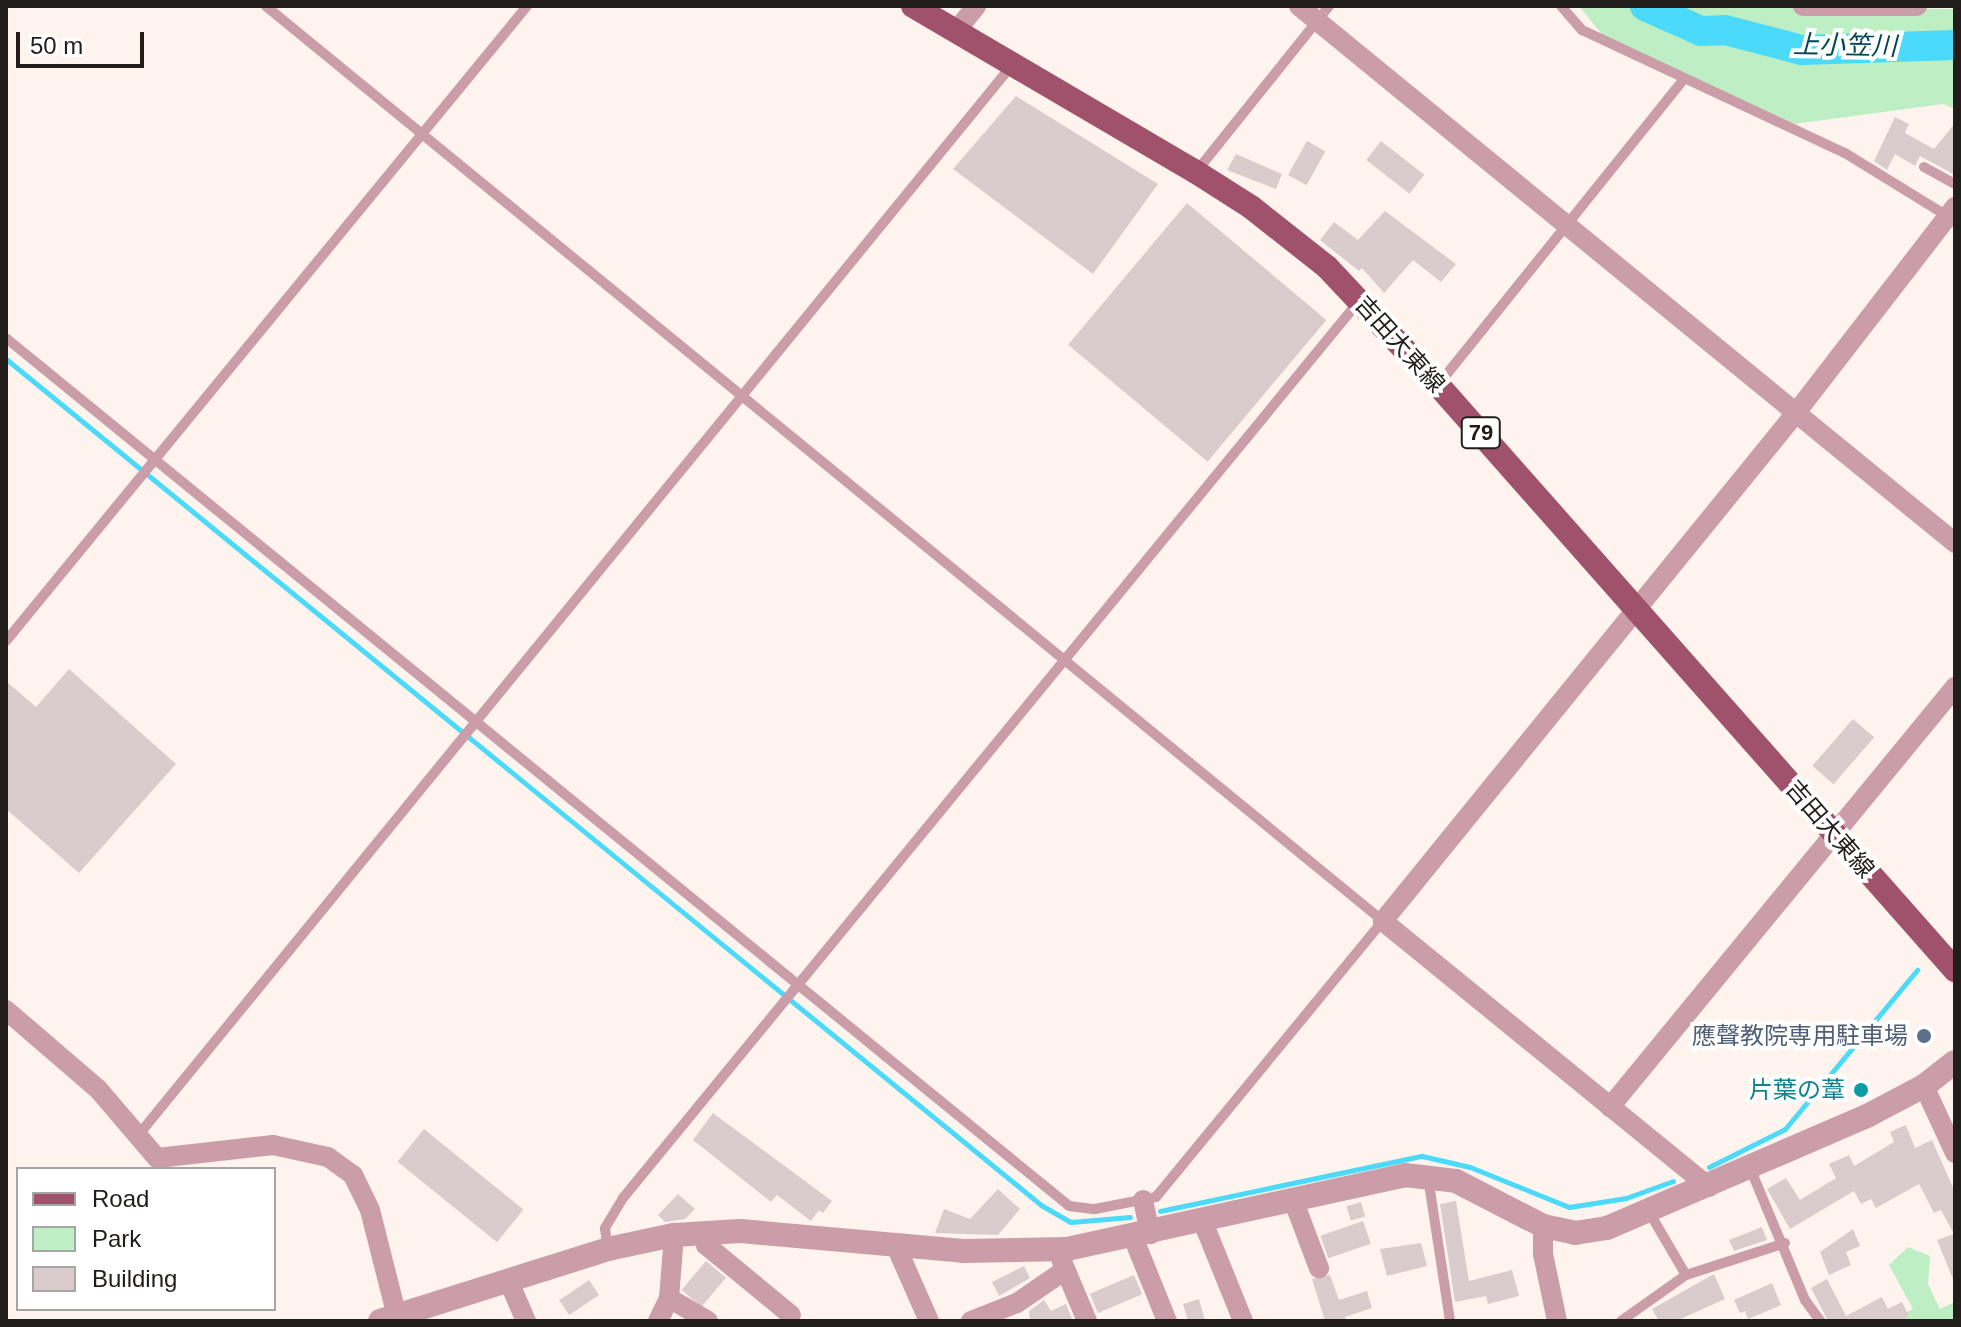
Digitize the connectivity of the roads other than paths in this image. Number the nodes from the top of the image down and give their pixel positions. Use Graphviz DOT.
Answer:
graph roads {
  1 [pos="266,6"];
  2 [pos="527,6"];
  3 [pos="913,6"];
  4 [pos="976,6"];
  5 [pos="1299,6"];
  6 [pos="1561,6"];
  7 [pos="1803,6"];
  8 [pos="1917,6"];
  9 [pos="1323,13"];
  10 [pos="956,31"];
  11 [pos="1012,65"];
  12 [pos="1684,79"];
  13 [pos="424,135"];
  14 [pos="1924,167"];
  15 [pos="1196,172"];
  16 [pos="1955,184"];
  17 [pos="1951,216"];
  18 [pos="1566,226"];
  19 [pos="1361,299"];
  20 [pos="6,338"];
  21 [pos="1438,385"];
  22 [pos="743,396"];
  23 [pos="1795,414"];
  24 [pos="152,463"];
  25 [pos="1955,543"];
  26 [pos="1635,609"];
  27 [pos="6,641"];
  28 [pos="1062,658"];
  29 [pos="1955,687"];
  30 [pos="473,724"];
  31 [pos="1836,834"];
  32 [pos="1383,921"];
  33 [pos="1955,970"];
  34 [pos="794,988"];
  35 [pos="6,1010"];
  36 [pos="1955,1062"];
  37 [pos="1924,1086"];
  38 [pos="1610,1107"];
  39 [pos="136,1138"];
  40 [pos="1955,1153"];
  41 [pos="1750,1168"];
  42 [pos="1428,1174"];
  43 [pos="1709,1187"];
  44 [pos="1143,1200"];
  45 [pos="1294,1202"];
  46 [pos="1649,1212"];
  47 [pos="1203,1222"];
  48 [pos="1543,1226"];
  49 [pos="705,1232"];
  50 [pos="674,1235"];
  51 [pos="1141,1236"];
  52 [pos="1785,1243"];
  53 [pos="896,1246"];
  54 [pos="608,1249"];
  55 [pos="1062,1260"];
  56 [pos="1319,1268"];
  57 [pos="1686,1275"];
  58 [pos="509,1282"];
  59 [pos="669,1298"];
  60 [pos="791,1315"];
  61 [pos="388,1319"];
  62 [pos="526,1321"];
  63 [pos="658,1321"];
  64 [pos="708,1321"];
  65 [pos="929,1321"];
  66 [pos="971,1321"];
  67 [pos="1087,1321"];
  68 [pos="1167,1321"];
  69 [pos="1243,1321"];
  70 [pos="1450,1321"];
  71 [pos="1557,1321"];
  72 [pos="1621,1321"];
  73 [pos="1820,1321"];
  1 -- 13 [label="lane"];
  2 -- 13 [label="lane"];
  3 -- 10 [label="main road, 吉田大東線 / 79"];
  4 -- 10 [label="street"];
  5 -- 9 [label="street"];
  6 -- 12 [label="lane"];
  7 -- 8 [label="street"];
  9 -- 15 [label="lane"];
  9 -- 18 [label="street"];
  10 -- 11 [label="main road, 吉田大東線 / 79"];
  11 -- 15 [label="main road, 吉田大東線 / 79"];
  11 -- 22 [label="lane"];
  12 -- 17 [label="lane"];
  12 -- 18 [label="lane"];
  13 -- 22 [label="lane"];
  13 -- 24 [label="lane"];
  14 -- 16 [label="lane"];
  15 -- 19 [label="main road, 吉田大東線 / 79"];
  17 -- 23 [label="street"];
  18 -- 21 [label="lane"];
  18 -- 23 [label="street"];
  19 -- 21 [label="main road, 吉田大東線 / 79"];
  19 -- 28 [label="lane"];
  20 -- 24 [label="lane"];
  21 -- 26 [label="main road, 吉田大東線 / 79"];
  22 -- 28 [label="lane"];
  22 -- 30 [label="lane"];
  23 -- 25 [label="street"];
  23 -- 26 [label="street"];
  24 -- 27 [label="lane"];
  24 -- 30 [label="lane"];
  26 -- 31 [label="main road, 吉田大東線 / 79"];
  26 -- 32 [label="street"];
  28 -- 32 [label="lane"];
  28 -- 34 [label="lane"];
  29 -- 31 [label="street"];
  30 -- 34 [label="lane"];
  30 -- 39 [label="lane"];
  31 -- 33 [label="main road, 吉田大東線 / 79"];
  31 -- 38 [label="street"];
  32 -- 38 [label="street"];
  32 -- 44 [label="lane"];
  34 -- 44 [label="lane"];
  34 -- 54 [label="lane"];
  35 -- 39 [label="street"];
  36 -- 37 [label="street"];
  37 -- 40 [label="street"];
  37 -- 41 [label="street"];
  38 -- 43 [label="street"];
  39 -- 61 [label="street"];
  41 -- 43 [label="street"];
  41 -- 52 [label="lane"];
  42 -- 45 [label="street"];
  42 -- 48 [label="street"];
  42 -- 70 [label="lane"];
  43 -- 46 [label="street"];
  44 -- 51 [label="street"];
  45 -- 47 [label="street"];
  45 -- 56 [label="street"];
  46 -- 48 [label="street"];
  46 -- 57 [label="lane"];
  47 -- 51 [label="street"];
  47 -- 69 [label="street"];
  48 -- 71 [label="street"];
  49 -- 50 [label="street"];
  49 -- 53 [label="street"];
  49 -- 60 [label="street"];
  50 -- 54 [label="street"];
  50 -- 59 [label="street"];
  51 -- 55 [label="street"];
  51 -- 68 [label="street"];
  52 -- 57 [label="lane"];
  52 -- 73 [label="lane"];
  53 -- 55 [label="street"];
  53 -- 65 [label="street"];
  54 -- 58 [label="street"];
  55 -- 66 [label="street"];
  55 -- 67 [label="street"];
  57 -- 72 [label="lane"];
  58 -- 61 [label="street"];
  58 -- 62 [label="street"];
  59 -- 63 [label="street"];
  59 -- 64 [label="street"];
}
